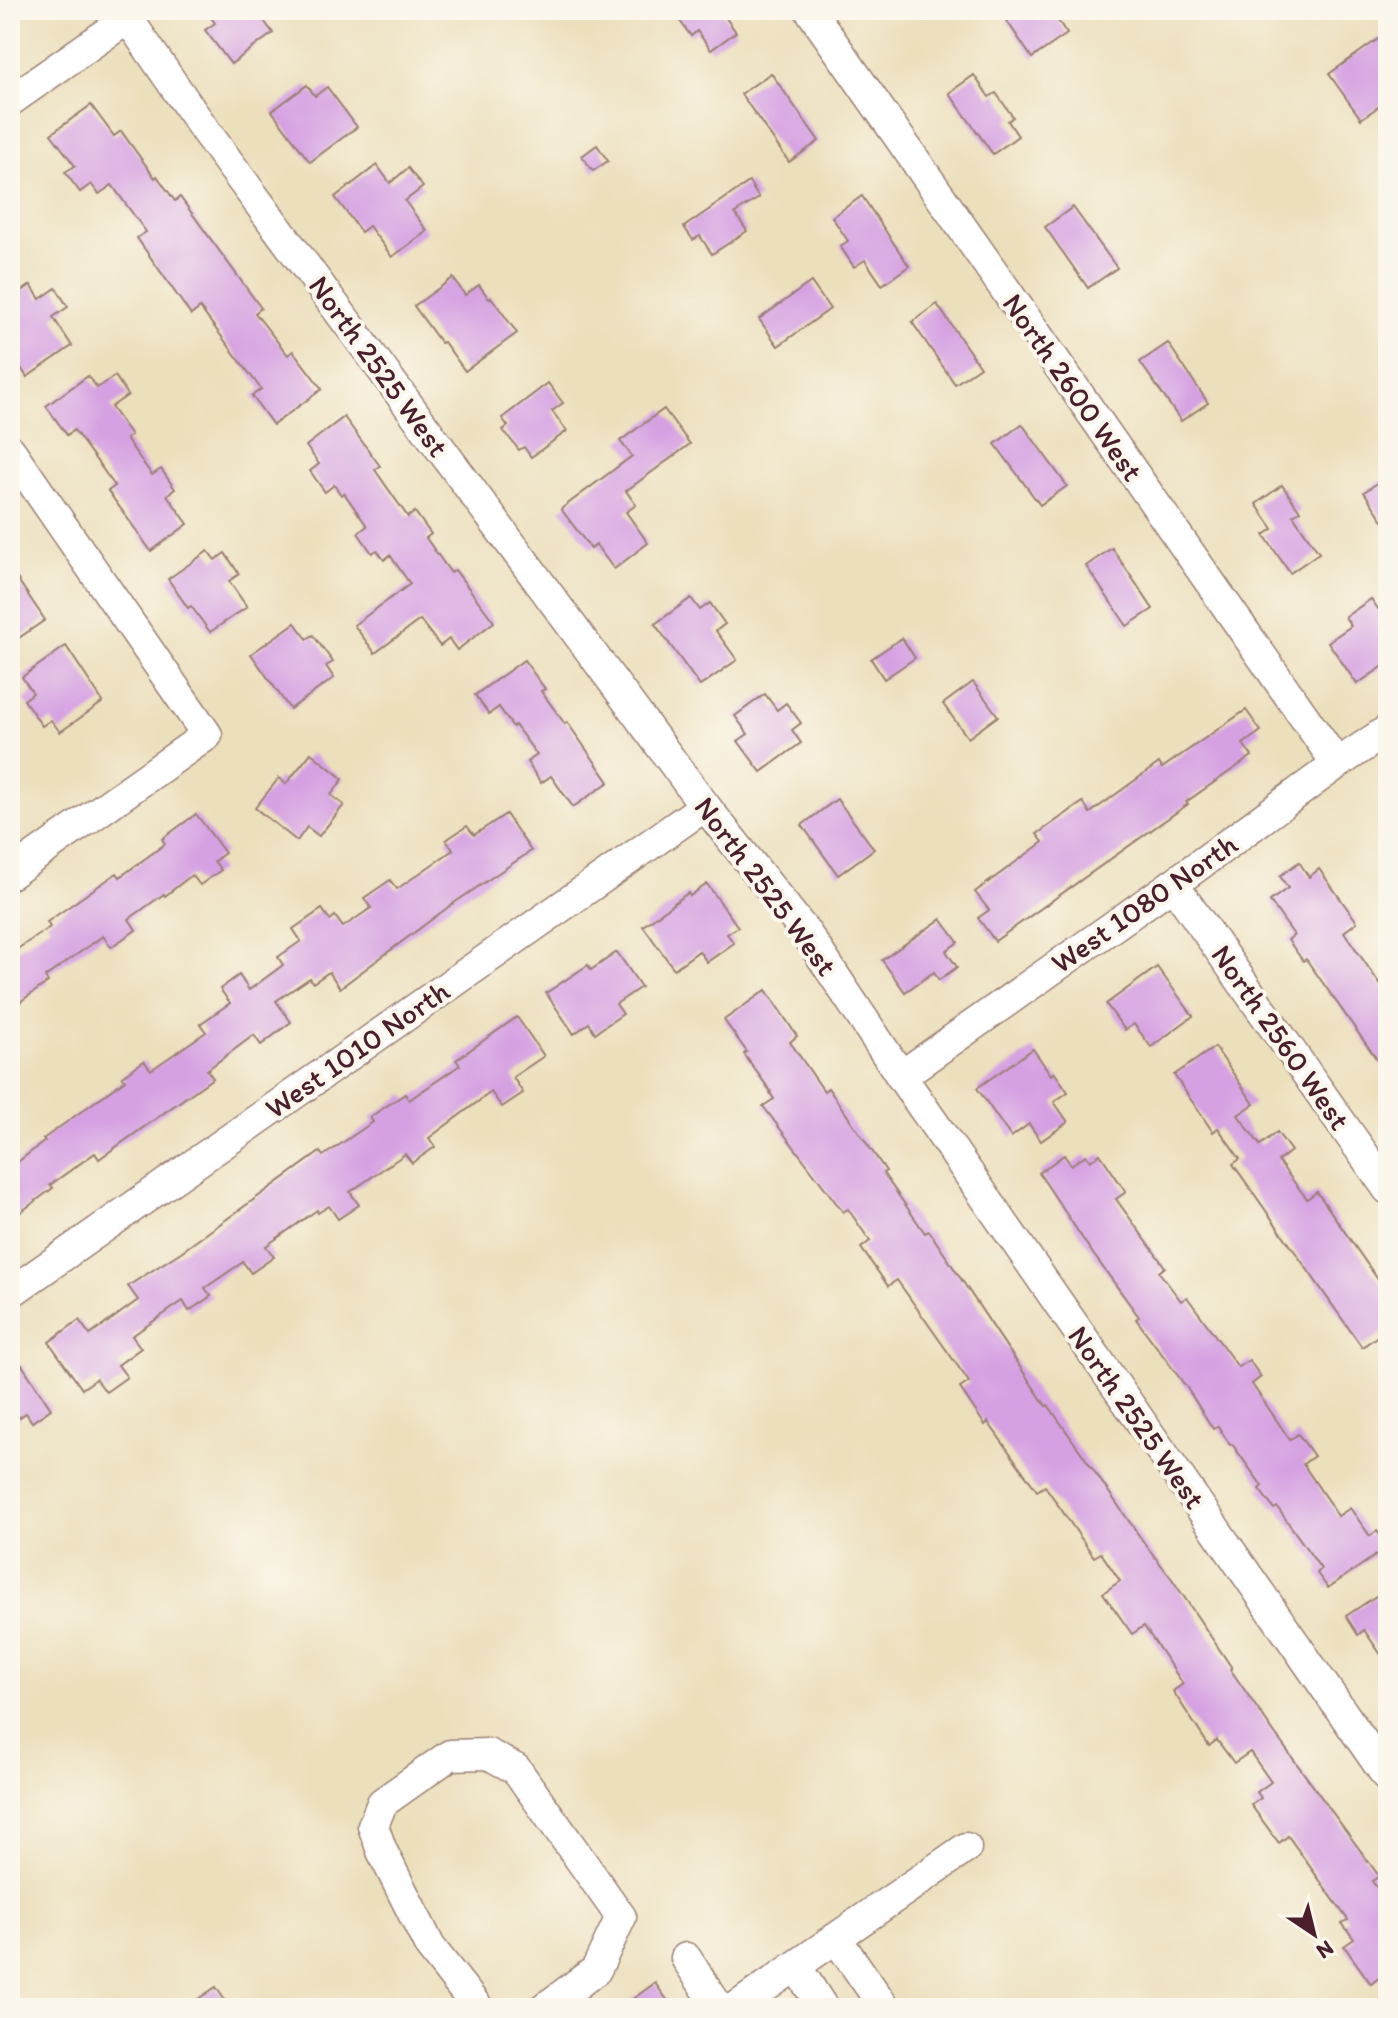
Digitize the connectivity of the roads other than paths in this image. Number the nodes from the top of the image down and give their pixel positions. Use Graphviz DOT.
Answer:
graph roads {
  1 [pos="810,10"];
  2 [pos="124,15"];
  3 [pos="10,101"];
  4 [pos="10,450"];
  5 [pos="19,483"];
  6 [pos="1388,730"];
  7 [pos="1337,764"];
  8 [pos="705,806"];
  9 [pos="10,874"];
  10 [pos="1173,884"];
  11 [pos="901,1076"];
  12 [pos="1388,1189"];
  13 [pos="10,1293"];
  14 [pos="1388,1778"];
  15 [pos="966,1848"];
  16 [pos="836,1938"];
  17 [pos="686,1958"];
  18 [pos="796,1966"];
  19 [pos="478,2008"];
  20 [pos="545,2008"];
  21 [pos="719,2008"];
  22 [pos="735,2008"];
  23 [pos="823,2008"];
  24 [pos="885,2008"];
  1 -- 7 [label="street, North 2600 West"];
  2 -- 3 [label="street"];
  2 -- 8 [label="street, North 2525 West"];
  4 -- 5 [label="street"];
  5 -- 9 [label="street"];
  6 -- 7 [label="street, West 1080 North"];
  7 -- 10 [label="street, West 1080 North"];
  8 -- 11 [label="street, North 2525 West"];
  8 -- 13 [label="street, West 1010 North"];
  10 -- 11 [label="street, West 1080 North"];
  10 -- 12 [label="street, North 2560 West"];
  11 -- 14 [label="street, North 2525 West"];
  15 -- 16 [label="street"];
  16 -- 18 [label="street"];
  16 -- 24 [label="street"];
  17 -- 21 [label="street"];
  18 -- 22 [label="street"];
  18 -- 23 [label="street"];
  19 -- 20 [label="street"];
}
